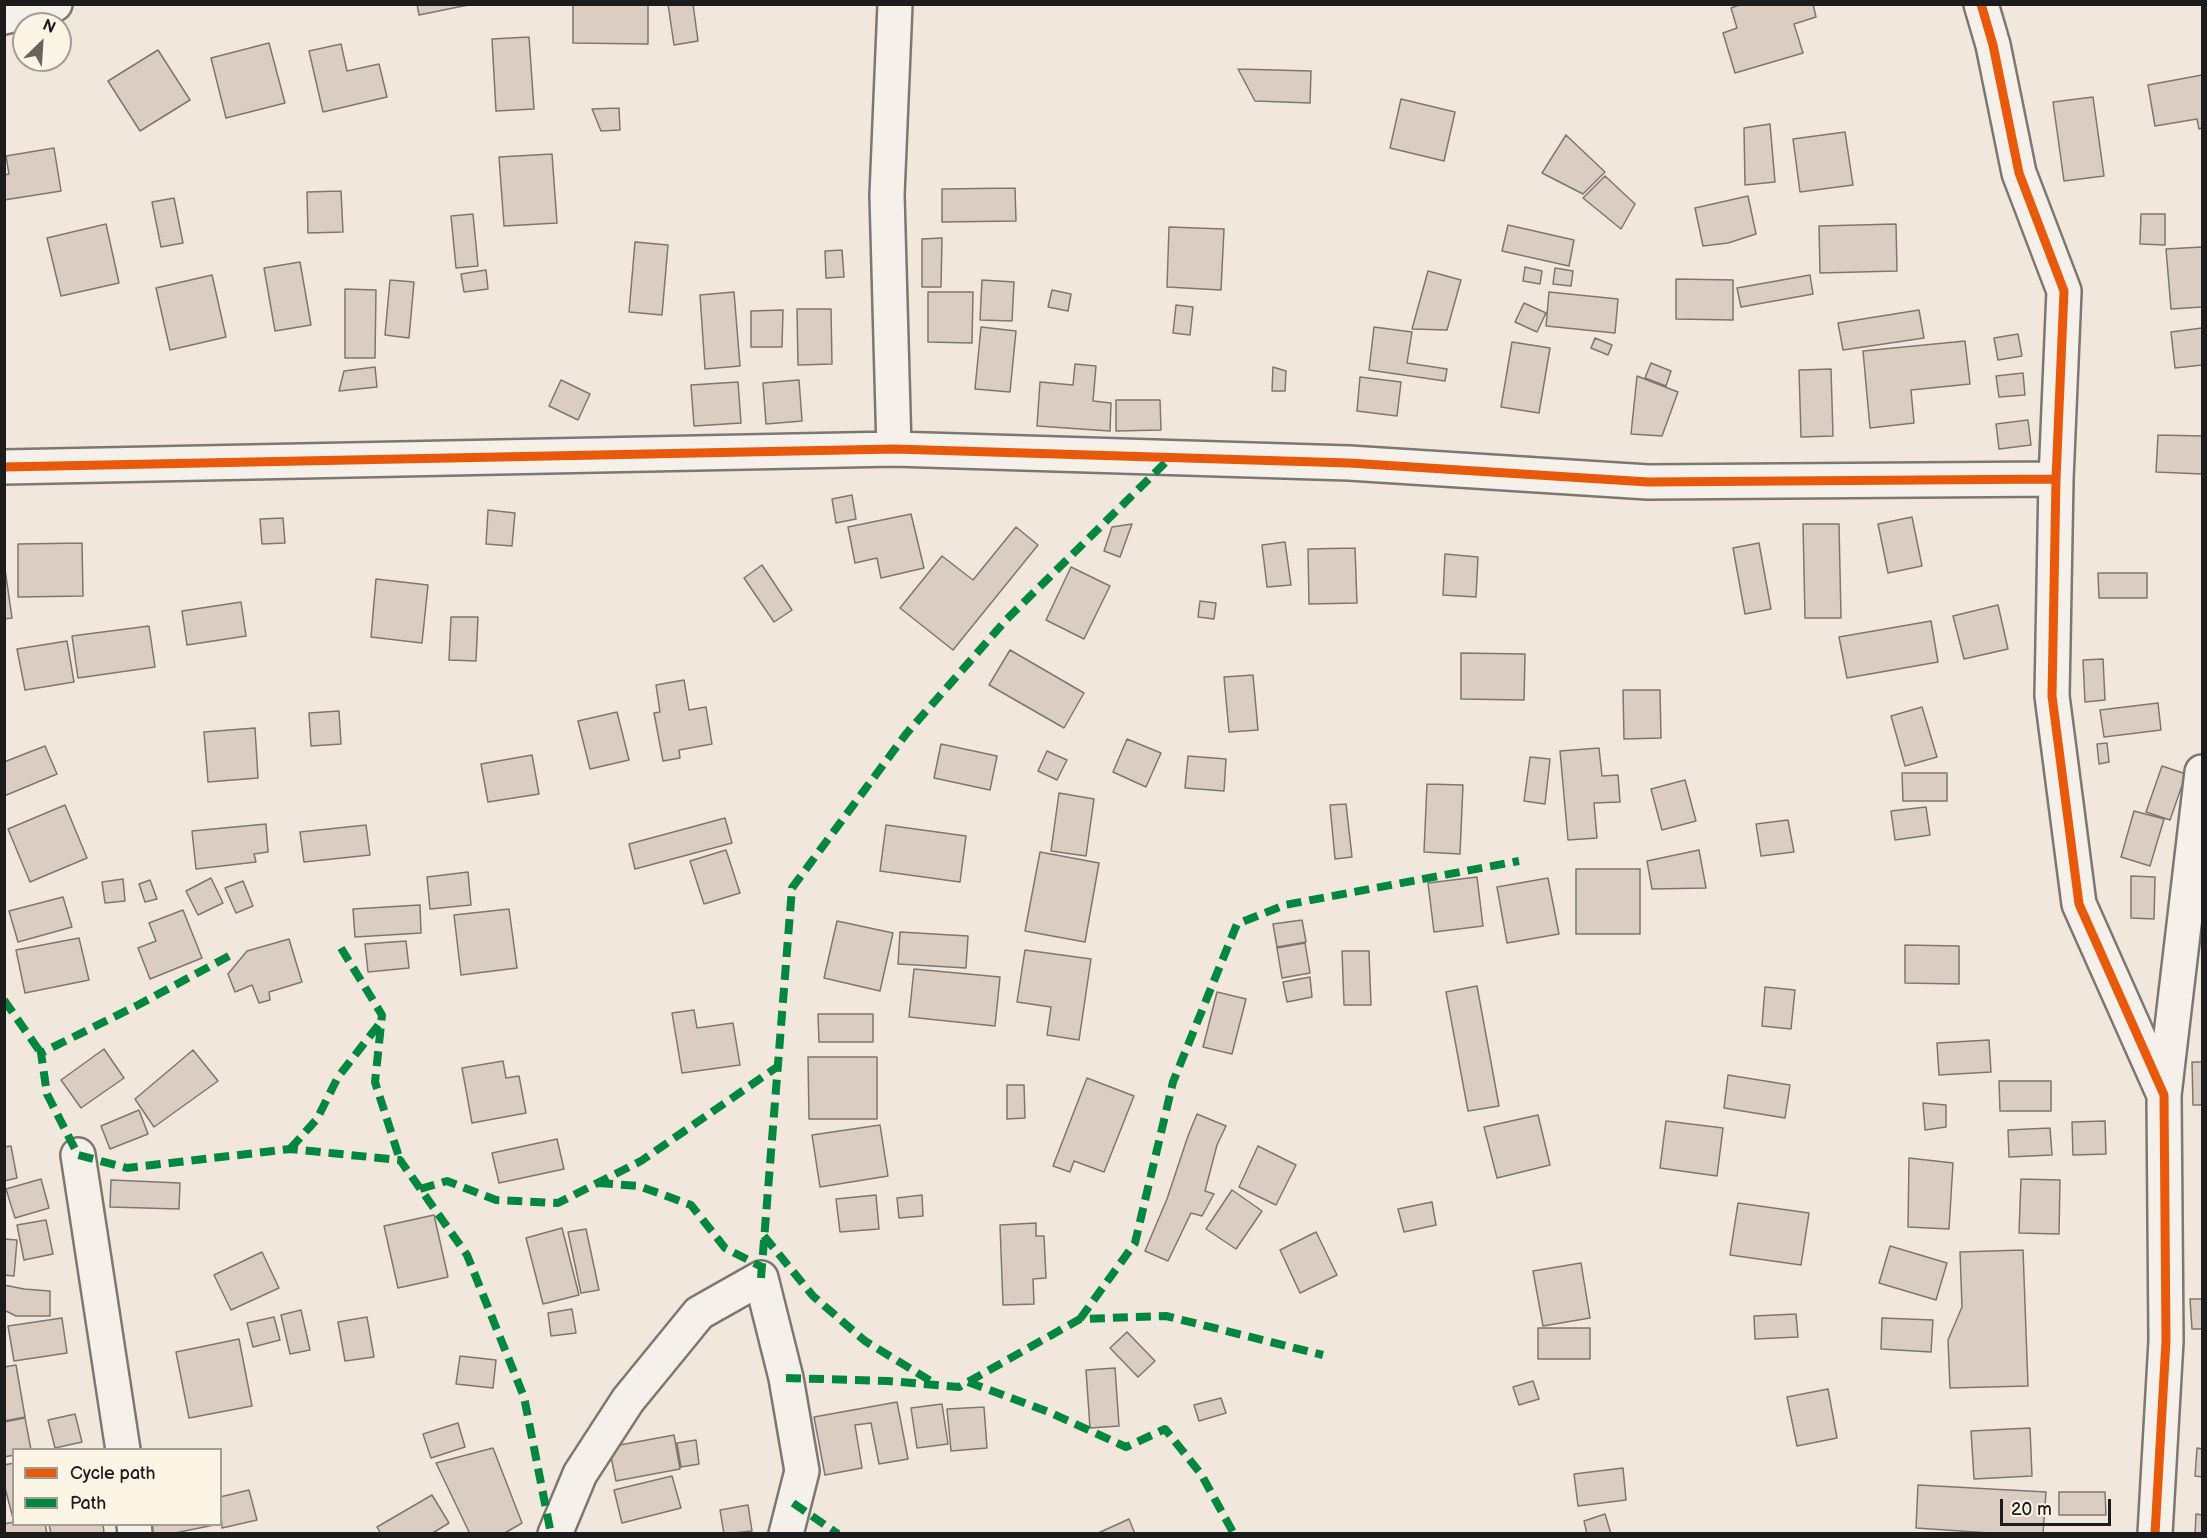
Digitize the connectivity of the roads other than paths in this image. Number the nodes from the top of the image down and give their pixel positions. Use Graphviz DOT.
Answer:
graph roads {
  1 [pos="55,4"];
  2 [pos="895,4"];
  3 [pos="1981,4"];
  4 [pos="4,17"];
  5 [pos="894,449"];
  6 [pos="4,467"];
  7 [pos="2056,479"];
  8 [pos="2202,772"];
  9 [pos="2164,1095"];
  10 [pos="78,1155"];
  11 [pos="123,1448"];
  12 [pos="555,1533"];
  13 [pos="786,1533"];
  14 [pos="2156,1533"];
  1 -- 4 [label="street"];
  2 -- 5 [label="street"];
  3 -- 7 [label="street"];
  5 -- 6 [label="street"];
  5 -- 7 [label="street"];
  7 -- 9 [label="street"];
  8 -- 9 [label="street"];
  9 -- 14 [label="street"];
  10 -- 11 [label="street"];
  12 -- 13 [label="street"];
}
